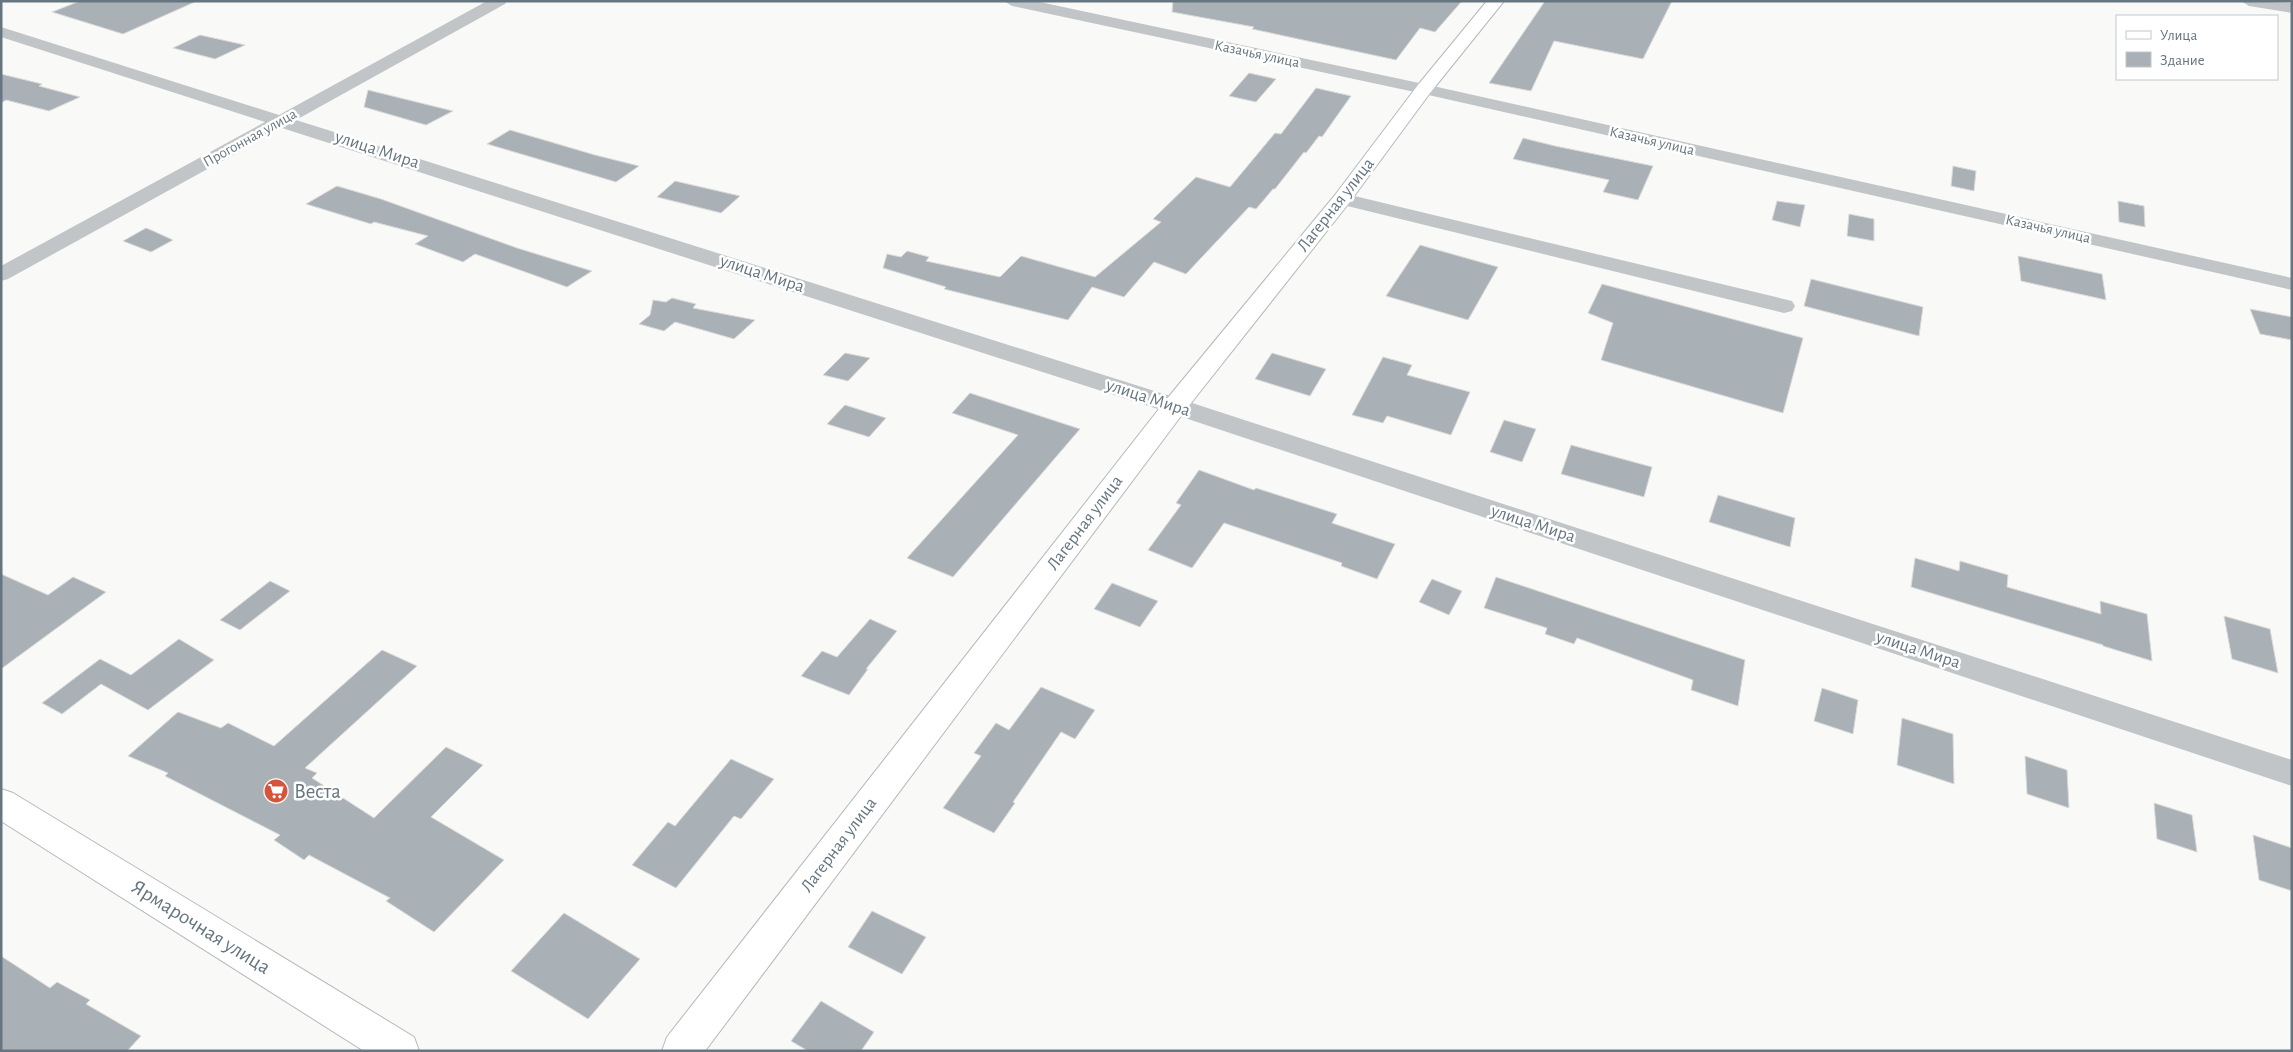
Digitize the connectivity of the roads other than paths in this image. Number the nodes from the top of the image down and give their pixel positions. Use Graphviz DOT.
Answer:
graph roads {
  1 [pos="499,1"];
  2 [pos="1012,1"];
  3 [pos="1496,1"];
  4 [pos="2249,1"];
  5 [pos="2292,8"];
  6 [pos="1,32"];
  7 [pos="1424,89"];
  8 [pos="282,120"];
  9 [pos="1342,199"];
  10 [pos="1,275"];
  11 [pos="2292,284"];
  12 [pos="1784,306"];
  13 [pos="1175,406"];
  14 [pos="2292,772"];
  15 [pos="1,802"];
  16 [pos="400,1051"];
  17 [pos="682,1051"];
  1 -- 8 [label="street, Прогонная улица"];
  2 -- 7 [label="street, Казачья улица"];
  3 -- 7 [label="main road, Лагерная улица"];
  4 -- 5 [label="street"];
  6 -- 8 [label="street, улица Мира"];
  7 -- 9 [label="main road, Лагерная улица"];
  7 -- 11 [label="street, Казачья улица"];
  8 -- 10 [label="street, Прогонная улица"];
  8 -- 13 [label="street, улица Мира"];
  9 -- 12 [label="street"];
  9 -- 13 [label="main road, Лагерная улица"];
  13 -- 14 [label="street, улица Мира"];
  13 -- 17 [label="main road, Лагерная улица"];
  15 -- 16 [label="main road, Ярмарочная улица"];
}
